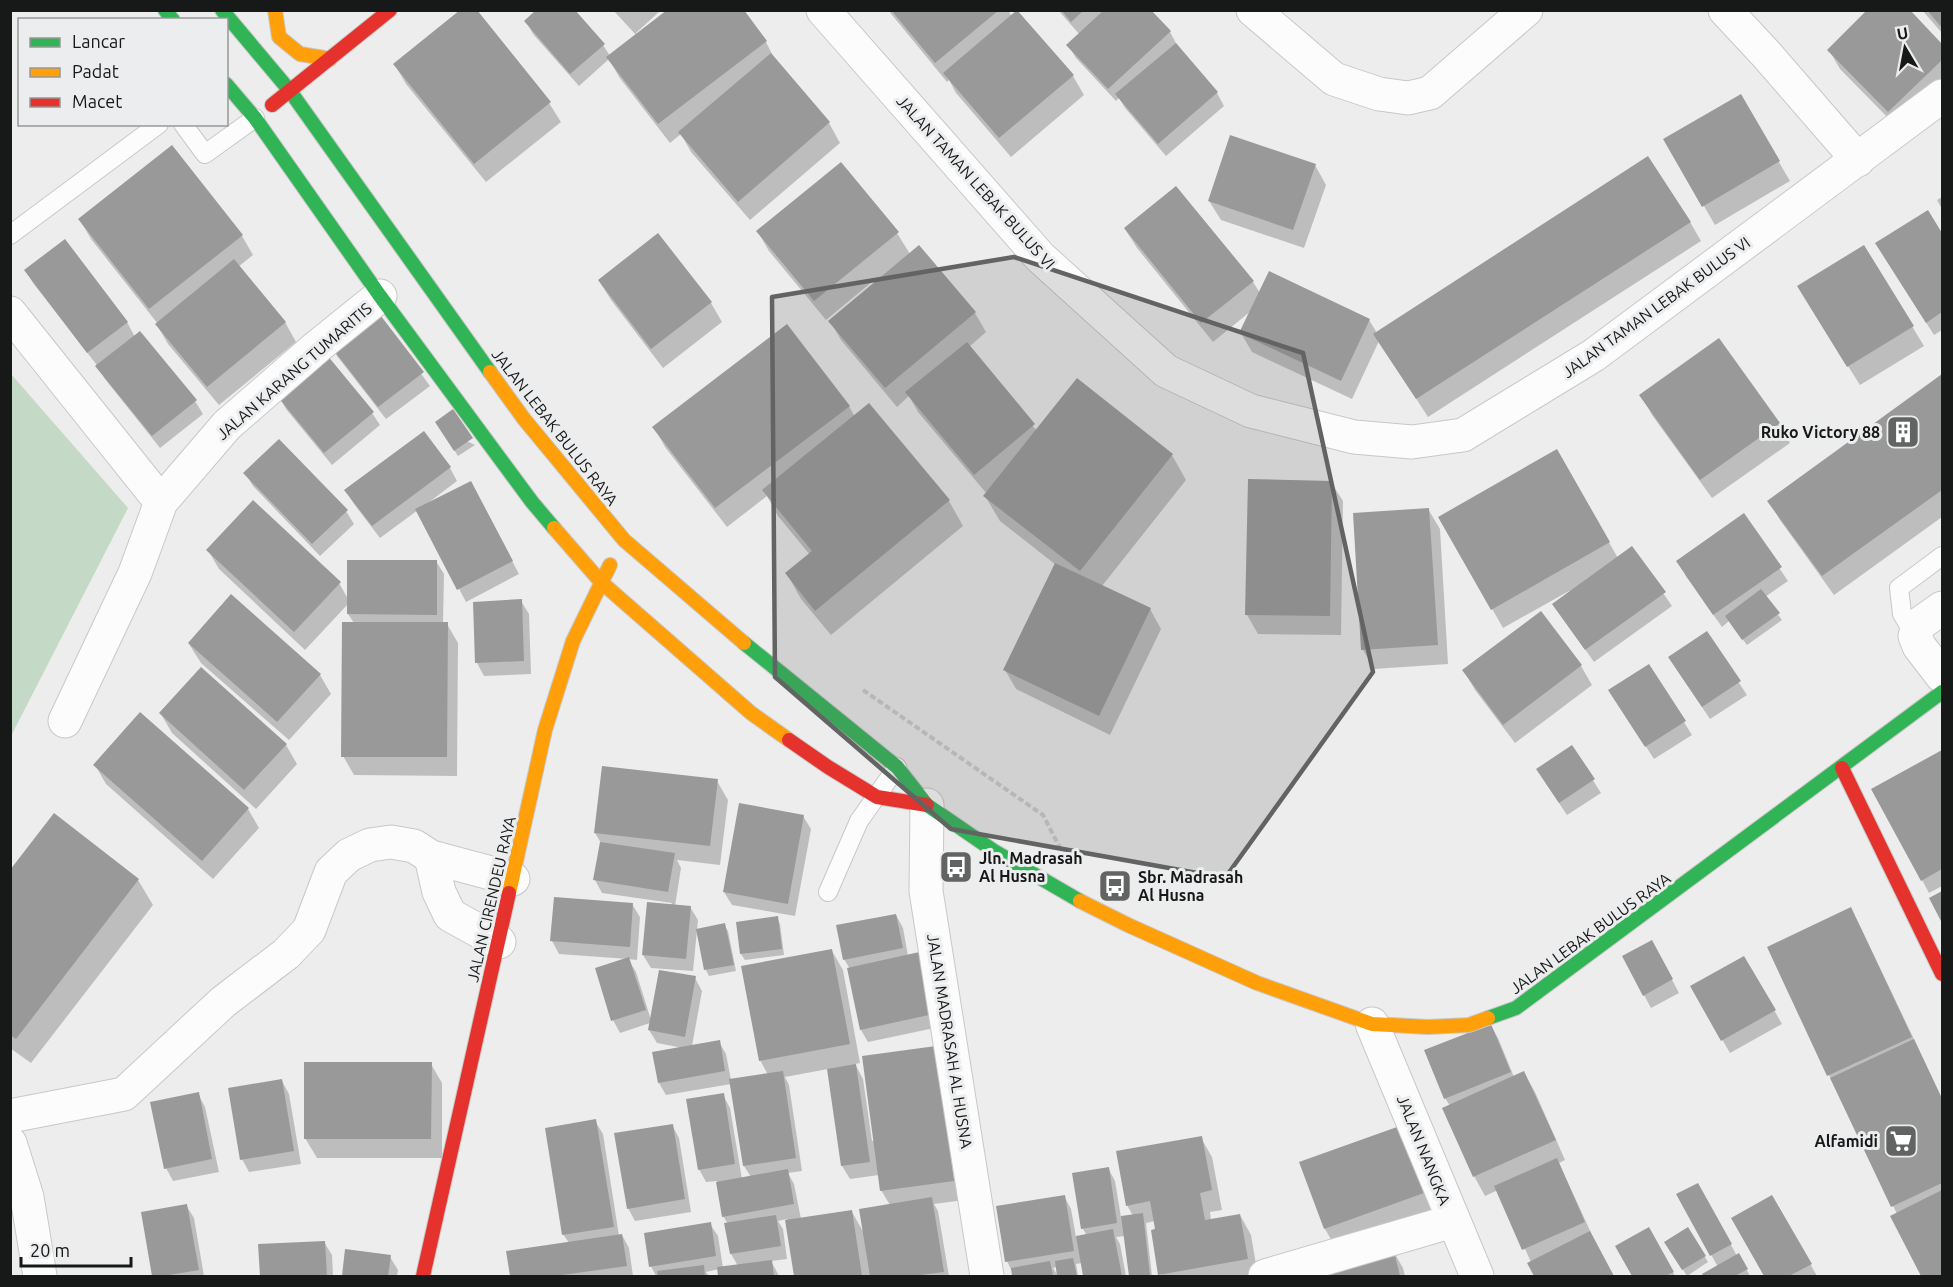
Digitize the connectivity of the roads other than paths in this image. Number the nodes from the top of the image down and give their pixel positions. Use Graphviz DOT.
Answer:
graph roads {
  1 [pos="275,10"];
  2 [pos="390,10"];
  3 [pos="824,10"];
  4 [pos="1252,10"];
  5 [pos="1526,10"];
  6 [pos="1725,10"];
  7 [pos="226,14"];
  8 [pos="330,59"];
  9 [pos="228,86"];
  10 [pos="290,91"];
  11 [pos="1942,96"];
  12 [pos="255,118"];
  13 [pos="156,126"];
  14 [pos="184,126"];
  15 [pos="1858,160"];
  16 [pos="10,235"];
  17 [pos="380,296"];
  18 [pos="10,313"];
  19 [pos="161,502"];
  20 [pos="620,548"];
  21 [pos="1942,556"];
  22 [pos="601,582"];
  23 [pos="1942,608"];
  24 [pos="1915,636"];
  25 [pos="1942,676"];
  26 [pos="1942,692"];
  27 [pos="65,721"];
  28 [pos="897,767"];
  29 [pos="1842,768"];
  30 [pos="877,797"];
  31 [pos="927,805"];
  32 [pos="431,857"];
  33 [pos="513,879"];
  34 [pos="828,892"];
  35 [pos="499,942"];
  36 [pos="1942,974"];
  37 [pos="1372,1024"];
  38 [pos="10,1116"];
  39 [pos="10,1143"];
  40 [pos="1453,1221"];
  41 [pos="40,1276"];
  42 [pos="423,1276"];
  43 [pos="987,1276"];
  44 [pos="1265,1276"];
  45 [pos="1477,1276"];
  1 -- 8 [label="main road"];
  2 -- 8 [label="main road"];
  3 -- 15 [label="street, JALAN TAMAN LEBAK BULUS VI"];
  4 -- 5 [label="street"];
  6 -- 15 [label="street"];
  7 -- 10 [label="main road, JALAN LEBAK BULUS RAYA"];
  8 -- 10 [label="main road"];
  9 -- 12 [label="main road, JALAN LEBAK BULUS RAYA"];
  10 -- 12 [label="main road"];
  10 -- 20 [label="main road, JALAN LEBAK BULUS RAYA"];
  11 -- 15 [label="street, JALAN TAMAN LEBAK BULUS VI"];
  12 -- 14 [label="lane"];
  12 -- 17 [label="main road, JALAN LEBAK BULUS RAYA"];
  13 -- 16 [label="lane"];
  17 -- 19 [label="street, JALAN KARANG TUMARITIS"];
  17 -- 22 [label="main road, JALAN LEBAK BULUS RAYA"];
  18 -- 19 [label="street"];
  19 -- 27 [label="street, JALAN KARANG TUMARITIS"];
  20 -- 22 [label="main road, JALAN CIRENDEU RAYA"];
  20 -- 28 [label="main road, JALAN LEBAK BULUS RAYA"];
  21 -- 24 [label="lane"];
  22 -- 30 [label="main road, JALAN LEBAK BULUS RAYA"];
  22 -- 33 [label="main road, JALAN CIRENDEU RAYA"];
  23 -- 24 [label="street"];
  24 -- 25 [label="street"];
  26 -- 29 [label="main road, JALAN LEBAK BULUS RAYA"];
  28 -- 30 [label="lane"];
  28 -- 31 [label="main road, JALAN LEBAK BULUS RAYA"];
  29 -- 36 [label="main road"];
  29 -- 37 [label="main road, JALAN LEBAK BULUS RAYA"];
  30 -- 31 [label="main road, JALAN LEBAK BULUS RAYA"];
  30 -- 34 [label="lane"];
  31 -- 37 [label="main road, JALAN LEBAK BULUS RAYA"];
  31 -- 43 [label="street, JALAN MADRASAH AL HUSNA"];
  32 -- 33 [label="street"];
  32 -- 35 [label="street"];
  32 -- 38 [label="street"];
  33 -- 35 [label="main road, JALAN CIRENDEU RAYA"];
  35 -- 42 [label="main road, JALAN CIRENDEU RAYA"];
  37 -- 40 [label="street, JALAN NANGKA"];
  39 -- 41 [label="street"];
  40 -- 44 [label="street"];
  40 -- 45 [label="street, JALAN NANGKA"];
}
